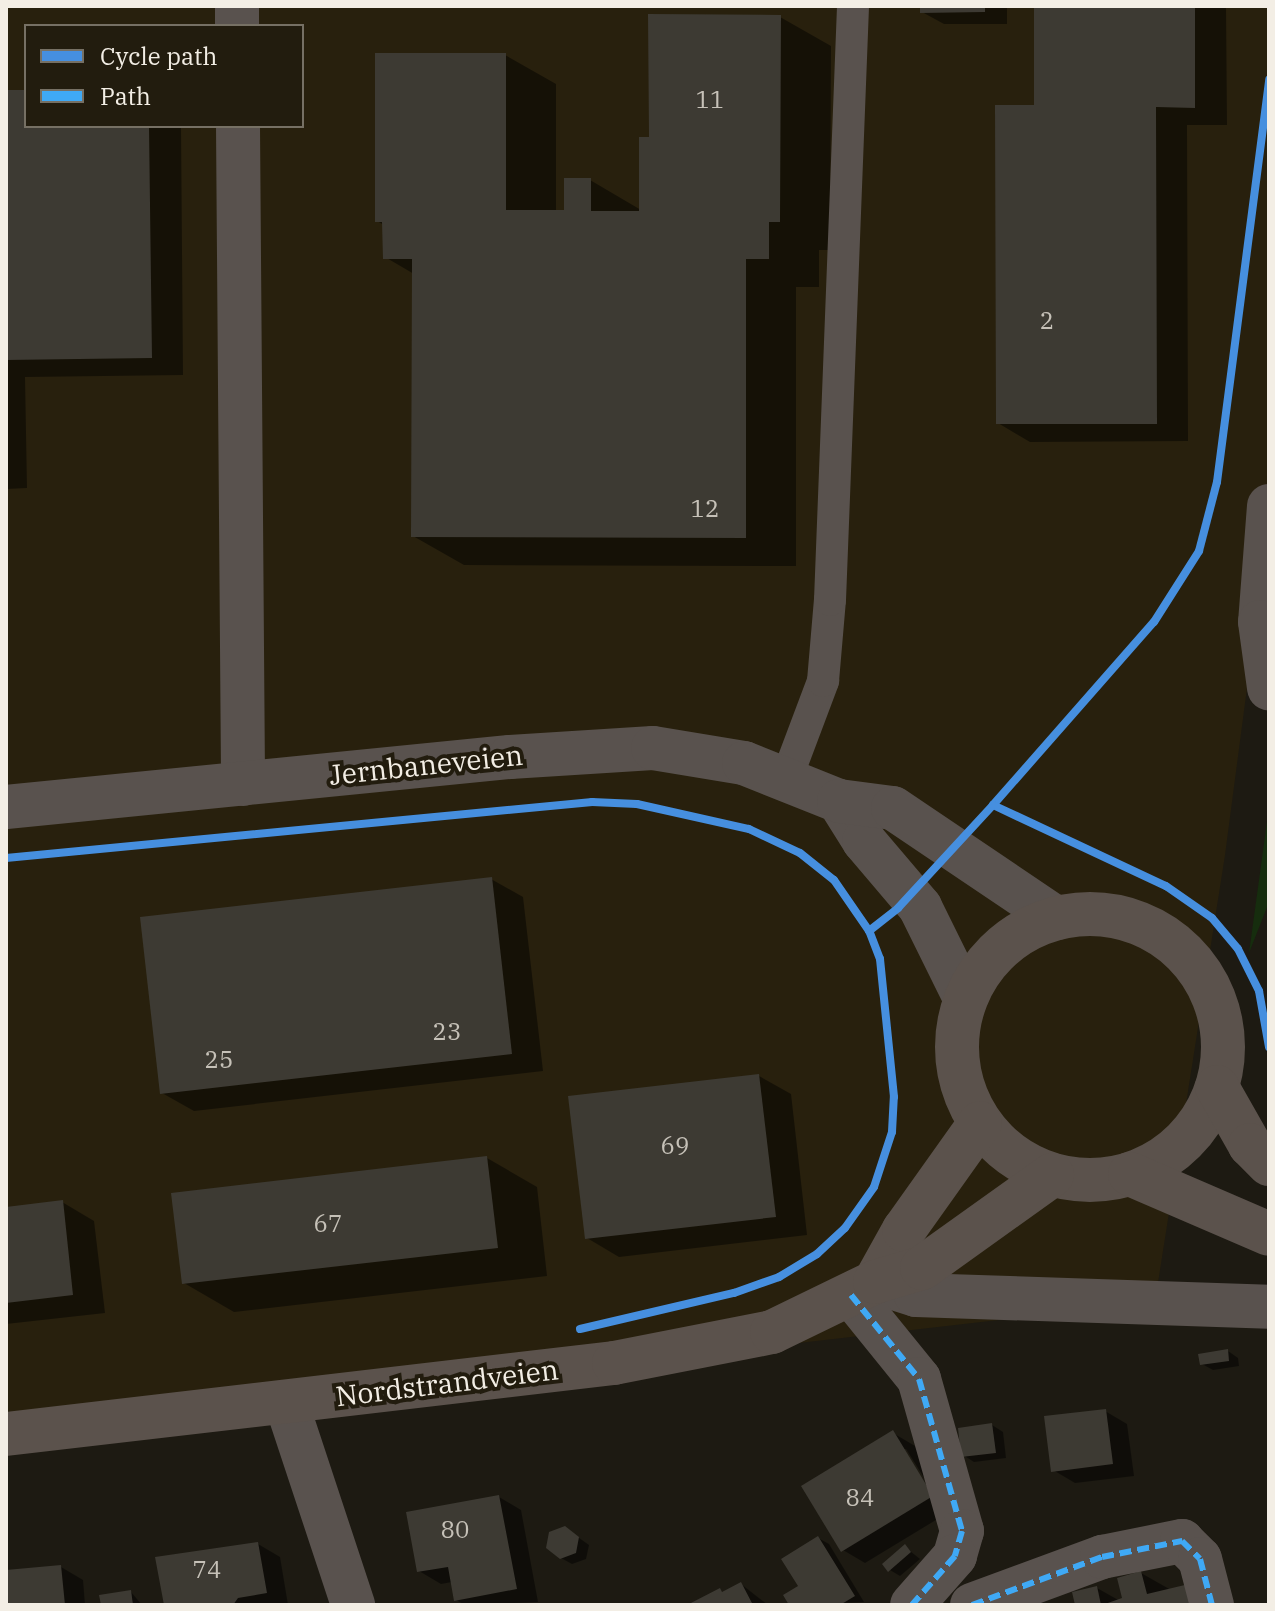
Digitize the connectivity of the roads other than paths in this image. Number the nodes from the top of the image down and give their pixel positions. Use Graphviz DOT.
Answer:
graph roads {
  1 [pos="853,6"];
  2 [pos="238,128"];
  3 [pos="1269,506"];
  4 [pos="1269,688"];
  5 [pos="787,777"];
  6 [pos="243,784"];
  7 [pos="839,801"];
  8 [pos="6,807"];
  9 [pos="1056,918"];
  10 [pos="965,998"];
  11 [pos="1217,1087"];
  12 [pos="980,1123"];
  13 [pos="1269,1164"];
  14 [pos="1130,1174"];
  15 [pos="1052,1175"];
  16 [pos="1269,1234"];
  17 [pos="863,1289"];
  18 [pos="1269,1307"];
  19 [pos="286,1402"];
  20 [pos="6,1434"];
  21 [pos="353,1605"];
  22 [pos="912,1605"];
  23 [pos="972,1605"];
  24 [pos="1212,1605"];
  1 -- 5 [label="lane"];
  2 -- 6 [label="street"];
  3 -- 4 [label="street"];
  5 -- 6 [label="street, Jernbaneveien"];
  5 -- 7 [label="street, Jernbaneveien"];
  6 -- 8 [label="street, Jernbaneveien"];
  7 -- 9 [label="street, Jernbaneveien"];
  7 -- 10 [label="street"];
  9 -- 10 [label="main road"];
  9 -- 11 [label="main road"];
  10 -- 12 [label="main road"];
  11 -- 13 [label="main road"];
  11 -- 14 [label="main road"];
  12 -- 15 [label="main road"];
  12 -- 17 [label="main road"];
  14 -- 15 [label="main road"];
  14 -- 16 [label="main road"];
  15 -- 17 [label="main road, Nordstrandveien"];
  17 -- 18 [label="street"];
  17 -- 19 [label="main road, Nordstrandveien"];
  17 -- 22 [label="street"];
  19 -- 20 [label="main road, Nordstrandveien"];
  19 -- 21 [label="street"];
  23 -- 24 [label="street"];
}
